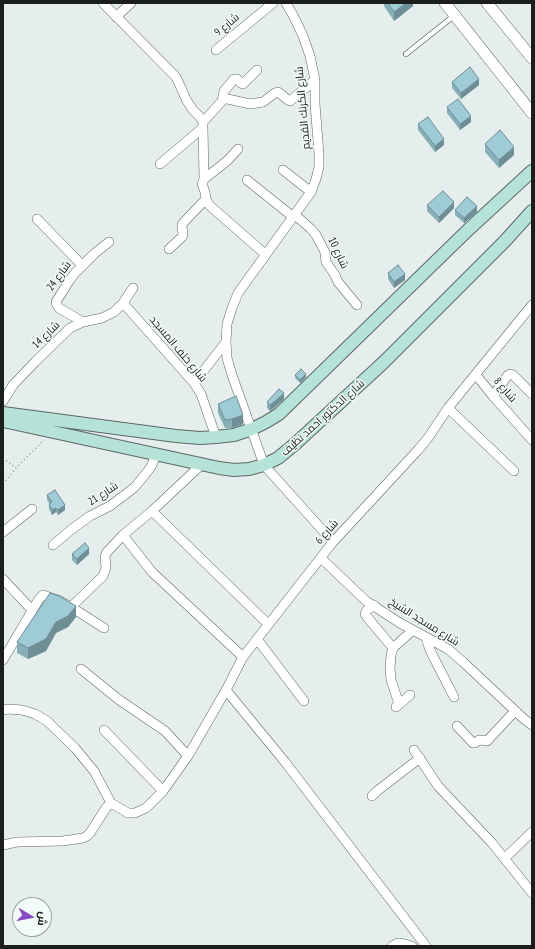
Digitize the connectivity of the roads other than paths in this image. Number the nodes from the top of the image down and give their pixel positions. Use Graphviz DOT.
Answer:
graph roads {
  1 [pos="102,3"];
  2 [pos="131,3"];
  3 [pos="272,3"];
  4 [pos="286,3"];
  5 [pos="446,3"];
  6 [pos="486,3"];
  7 [pos="455,15"];
  8 [pos="116,17"];
  9 [pos="216,50"];
  10 [pos="406,54"];
  11 [pos="532,58"];
  12 [pos="257,70"];
  13 [pos="315,80"];
  14 [pos="223,98"];
  15 [pos="532,113"];
  16 [pos="203,124"];
  17 [pos="238,149"];
  18 [pos="160,164"];
  19 [pos="283,170"];
  20 [pos="532,172"];
  21 [pos="204,179"];
  22 [pos="248,180"];
  23 [pos="311,192"];
  24 [pos="206,199"];
  25 [pos="532,210"];
  26 [pos="293,215"];
  27 [pos="37,218"];
  28 [pos="109,242"];
  29 [pos="169,249"];
  30 [pos="265,254"];
  31 [pos="82,265"];
  32 [pos="133,288"];
  33 [pos="123,303"];
  34 [pos="357,305"];
  35 [pos="532,305"];
  36 [pos="83,322"];
  37 [pos="226,342"];
  38 [pos="476,375"];
  39 [pos="194,382"];
  40 [pos="532,394"];
  41 [pos="493,396"];
  42 [pos="3,401"];
  43 [pos="448,408"];
  44 [pos="3,413"];
  45 [pos="3,422"];
  46 [pos="252,429"];
  47 [pos="216,437"];
  48 [pos="532,440"];
  49 [pos="156,455"];
  50 [pos="201,464"];
  51 [pos="264,465"];
  52 [pos="514,471"];
  53 [pos="32,509"];
  54 [pos="152,511"];
  55 [pos="3,532"];
  56 [pos="123,535"];
  57 [pos="333,542"];
  58 [pos="53,545"];
  59 [pos="321,558"];
  60 [pos="3,579"];
  61 [pos="374,605"];
  62 [pos="71,607"];
  63 [pos="32,610"];
  64 [pos="268,624"];
  65 [pos="104,628"];
  66 [pos="413,630"];
  67 [pos="426,638"];
  68 [pos="257,639"];
  69 [pos="393,648"];
  70 [pos="243,657"];
  71 [pos="3,660"];
  72 [pos="81,670"];
  73 [pos="226,690"];
  74 [pos="410,694"];
  75 [pos="454,697"];
  76 [pos="304,701"];
  77 [pos="3,710"];
  78 [pos="515,711"];
  79 [pos="532,724"];
  80 [pos="458,726"];
  81 [pos="104,730"];
  82 [pos="414,750"];
  83 [pos="188,756"];
  84 [pos="420,758"];
  85 [pos="163,791"];
  86 [pos="372,796"];
  87 [pos="111,803"];
  88 [pos="532,832"];
  89 [pos="3,845"];
  90 [pos="505,858"];
  91 [pos="532,893"];
  92 [pos="392,946"];
  93 [pos="412,946"];
  94 [pos="426,946"];
  1 -- 8 [label="street"];
  2 -- 8 [label="street"];
  3 -- 9 [label="street, شارع 9"];
  4 -- 13 [label="street, شارع الكرنك القديم"];
  5 -- 7 [label="street"];
  6 -- 11 [label="street"];
  7 -- 10 [label="lane"];
  7 -- 15 [label="street"];
  8 -- 16 [label="street"];
  12 -- 14 [label="street"];
  13 -- 14 [label="street"];
  13 -- 23 [label="street, شارع الكرنك القديم"];
  14 -- 16 [label="street"];
  16 -- 18 [label="street"];
  16 -- 21 [label="street"];
  17 -- 21 [label="street"];
  19 -- 23 [label="street"];
  20 -- 46 [label="main road"];
  21 -- 24 [label="street"];
  22 -- 26 [label="street, شارع 10"];
  23 -- 26 [label="street, شارع الكرنك القديم"];
  24 -- 29 [label="street"];
  24 -- 30 [label="street"];
  25 -- 51 [label="main road, شارع الدكتور احمد نظيف"];
  26 -- 30 [label="street, شارع الكرنك القديم"];
  26 -- 34 [label="street, شارع 10"];
  27 -- 31 [label="street"];
  28 -- 31 [label="street, شارع 24"];
  30 -- 37 [label="street, شارع الكرنك القديم"];
  31 -- 36 [label="street, شارع 24"];
  32 -- 33 [label="street, شارع 14"];
  33 -- 36 [label="street, شارع 14"];
  33 -- 39 [label="street, شارع خلف المسجد"];
  35 -- 38 [label="street, شارع 6"];
  36 -- 42 [label="street, شارع 14"];
  37 -- 39 [label="street"];
  37 -- 46 [label="street, شارع الكرنك القديم"];
  38 -- 41 [label="street, شارع 8"];
  38 -- 43 [label="street, شارع 6"];
  39 -- 47 [label="street, شارع خلف المسجد"];
  40 -- 41 [label="street"];
  41 -- 48 [label="street, شارع 8"];
  43 -- 52 [label="street"];
  43 -- 57 [label="street, شارع 6"];
  44 -- 47 [label="main road"];
  45 -- 49 [label="main road, شارع الدكتور احمد نظيف"];
  46 -- 47 [label="main road"];
  46 -- 51 [label="street, شارع الكرنك القديم"];
  49 -- 50 [label="main road, شارع الدكتور احمد نظيف"];
  49 -- 58 [label="street, شارع 21"];
  50 -- 51 [label="main road, شارع الدكتور احمد نظيف"];
  50 -- 54 [label="street"];
  51 -- 57 [label="street"];
  53 -- 55 [label="street"];
  54 -- 56 [label="street"];
  54 -- 64 [label="street"];
  56 -- 62 [label="street"];
  56 -- 70 [label="street"];
  57 -- 59 [label="street, شارع 6"];
  59 -- 61 [label="street, شارع مسجد الشيخ"];
  59 -- 64 [label="street, شارع 6"];
  60 -- 63 [label="street"];
  61 -- 66 [label="street, شارع مسجد الشيخ"];
  61 -- 69 [label="street"];
  62 -- 63 [label="street"];
  62 -- 65 [label="street"];
  63 -- 71 [label="street"];
  64 -- 68 [label="street, شارع 6"];
  66 -- 67 [label="street, شارع مسجد الشيخ"];
  66 -- 69 [label="street"];
  67 -- 75 [label="street"];
  67 -- 78 [label="street, شارع مسجد الشيخ"];
  68 -- 70 [label="street, شارع 6"];
  68 -- 76 [label="street"];
  69 -- 74 [label="street"];
  70 -- 73 [label="street, شارع 6"];
  72 -- 83 [label="street"];
  73 -- 83 [label="street, شارع 6"];
  73 -- 94 [label="street"];
  77 -- 87 [label="street"];
  78 -- 79 [label="street, شارع مسجد الشيخ"];
  78 -- 80 [label="street"];
  81 -- 85 [label="street"];
  82 -- 84 [label="street"];
  83 -- 85 [label="street, شارع 6"];
  84 -- 86 [label="street"];
  84 -- 90 [label="street"];
  85 -- 87 [label="street, شارع 6"];
  87 -- 89 [label="street"];
  88 -- 90 [label="street"];
  90 -- 91 [label="street"];
  92 -- 93 [label="street"];
}
